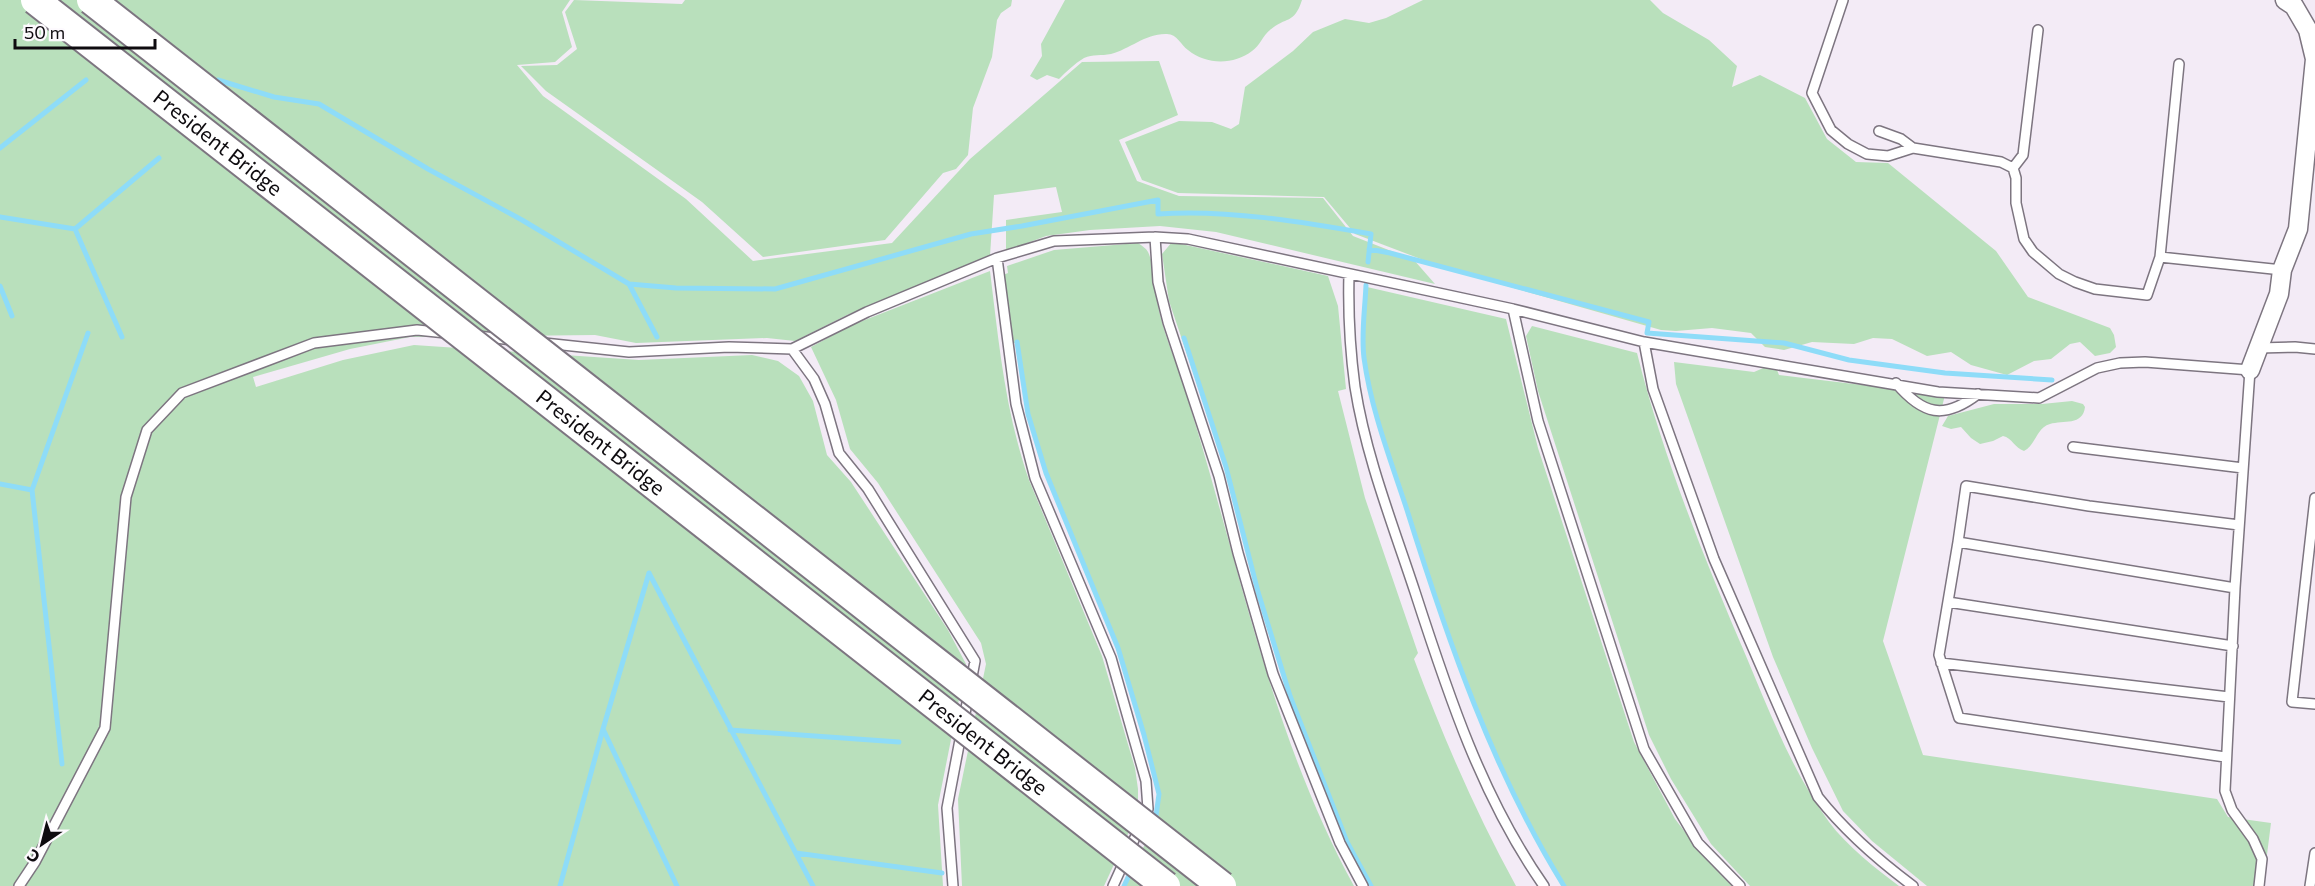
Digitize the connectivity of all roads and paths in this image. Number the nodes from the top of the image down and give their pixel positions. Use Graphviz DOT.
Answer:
graph roads {
  1 [pos="35,0"];
  2 [pos="91,0"];
  3 [pos="1843,0"];
  4 [pos="2285,0"];
  5 [pos="2038,30"];
  6 [pos="2179,64"];
  7 [pos="1879,130"];
  8 [pos="1913,148"];
  9 [pos="2013,168"];
  10 [pos="1155,237"];
  11 [pos="2160,257"];
  12 [pos="997,258"];
  13 [pos="2282,270"];
  14 [pos="1350,274"];
  15 [pos="1513,309"];
  16 [pos="1644,342"];
  17 [pos="2258,348"];
  18 [pos="792,350"];
  19 [pos="2315,350"];
  20 [pos="2250,370"];
  21 [pos="1896,383"];
  22 [pos="1978,394"];
  23 [pos="2073,447"];
  24 [pos="2243,468"];
  25 [pos="2315,498"];
  26 [pos="2239,525"];
  27 [pos="1958,542"];
  28 [pos="2235,588"];
  29 [pos="1948,602"];
  30 [pos="2232,646"];
  31 [pos="1941,663"];
  32 [pos="2229,697"];
  33 [pos="2315,704"];
  34 [pos="2225,757"];
  35 [pos="2315,854"];
  36 [pos="19,886"];
  37 [pos="953,886"];
  38 [pos="1113,886"];
  39 [pos="1166,886"];
  40 [pos="1222,886"];
  41 [pos="1363,886"];
  42 [pos="1544,886"];
  43 [pos="1740,886"];
  44 [pos="1913,886"];
  45 [pos="2259,886"];
  46 [pos="2310,886"];
  1 -- 39 [label="highway, President Bridge, bridge"];
  2 -- 40 [label="highway, President Bridge, bridge"];
  3 -- 8 [label="lane"];
  4 -- 13 [label="street"];
  5 -- 9 [label="lane"];
  6 -- 11 [label="lane"];
  7 -- 8 [label="lane"];
  8 -- 9 [label="lane"];
  9 -- 11 [label="lane"];
  10 -- 12 [label="lane"];
  10 -- 14 [label="lane"];
  10 -- 41 [label="lane"];
  11 -- 13 [label="lane"];
  12 -- 18 [label="lane"];
  12 -- 38 [label="lane"];
  13 -- 17 [label="street"];
  14 -- 15 [label="lane"];
  14 -- 42 [label="lane"];
  15 -- 16 [label="lane"];
  15 -- 43 [label="lane"];
  16 -- 21 [label="lane"];
  16 -- 44 [label="lane"];
  17 -- 19 [label="lane"];
  17 -- 20 [label="street"];
  18 -- 36 [label="lane"];
  18 -- 37 [label="lane"];
  20 -- 22 [label="lane"];
  20 -- 24 [label="lane"];
  21 -- 22 [label="lane"];
  21 -- 22 [label="lane"];
  23 -- 24 [label="lane"];
  24 -- 26 [label="lane"];
  25 -- 33 [label="lane"];
  26 -- 27 [label="lane"];
  26 -- 28 [label="lane"];
  27 -- 28 [label="lane"];
  27 -- 29 [label="lane"];
  28 -- 30 [label="lane"];
  29 -- 30 [label="lane"];
  29 -- 31 [label="lane"];
  30 -- 32 [label="lane"];
  31 -- 32 [label="lane"];
  31 -- 34 [label="lane"];
  32 -- 34 [label="lane"];
  34 -- 45 [label="lane"];
  35 -- 46 [label="lane"];
}
